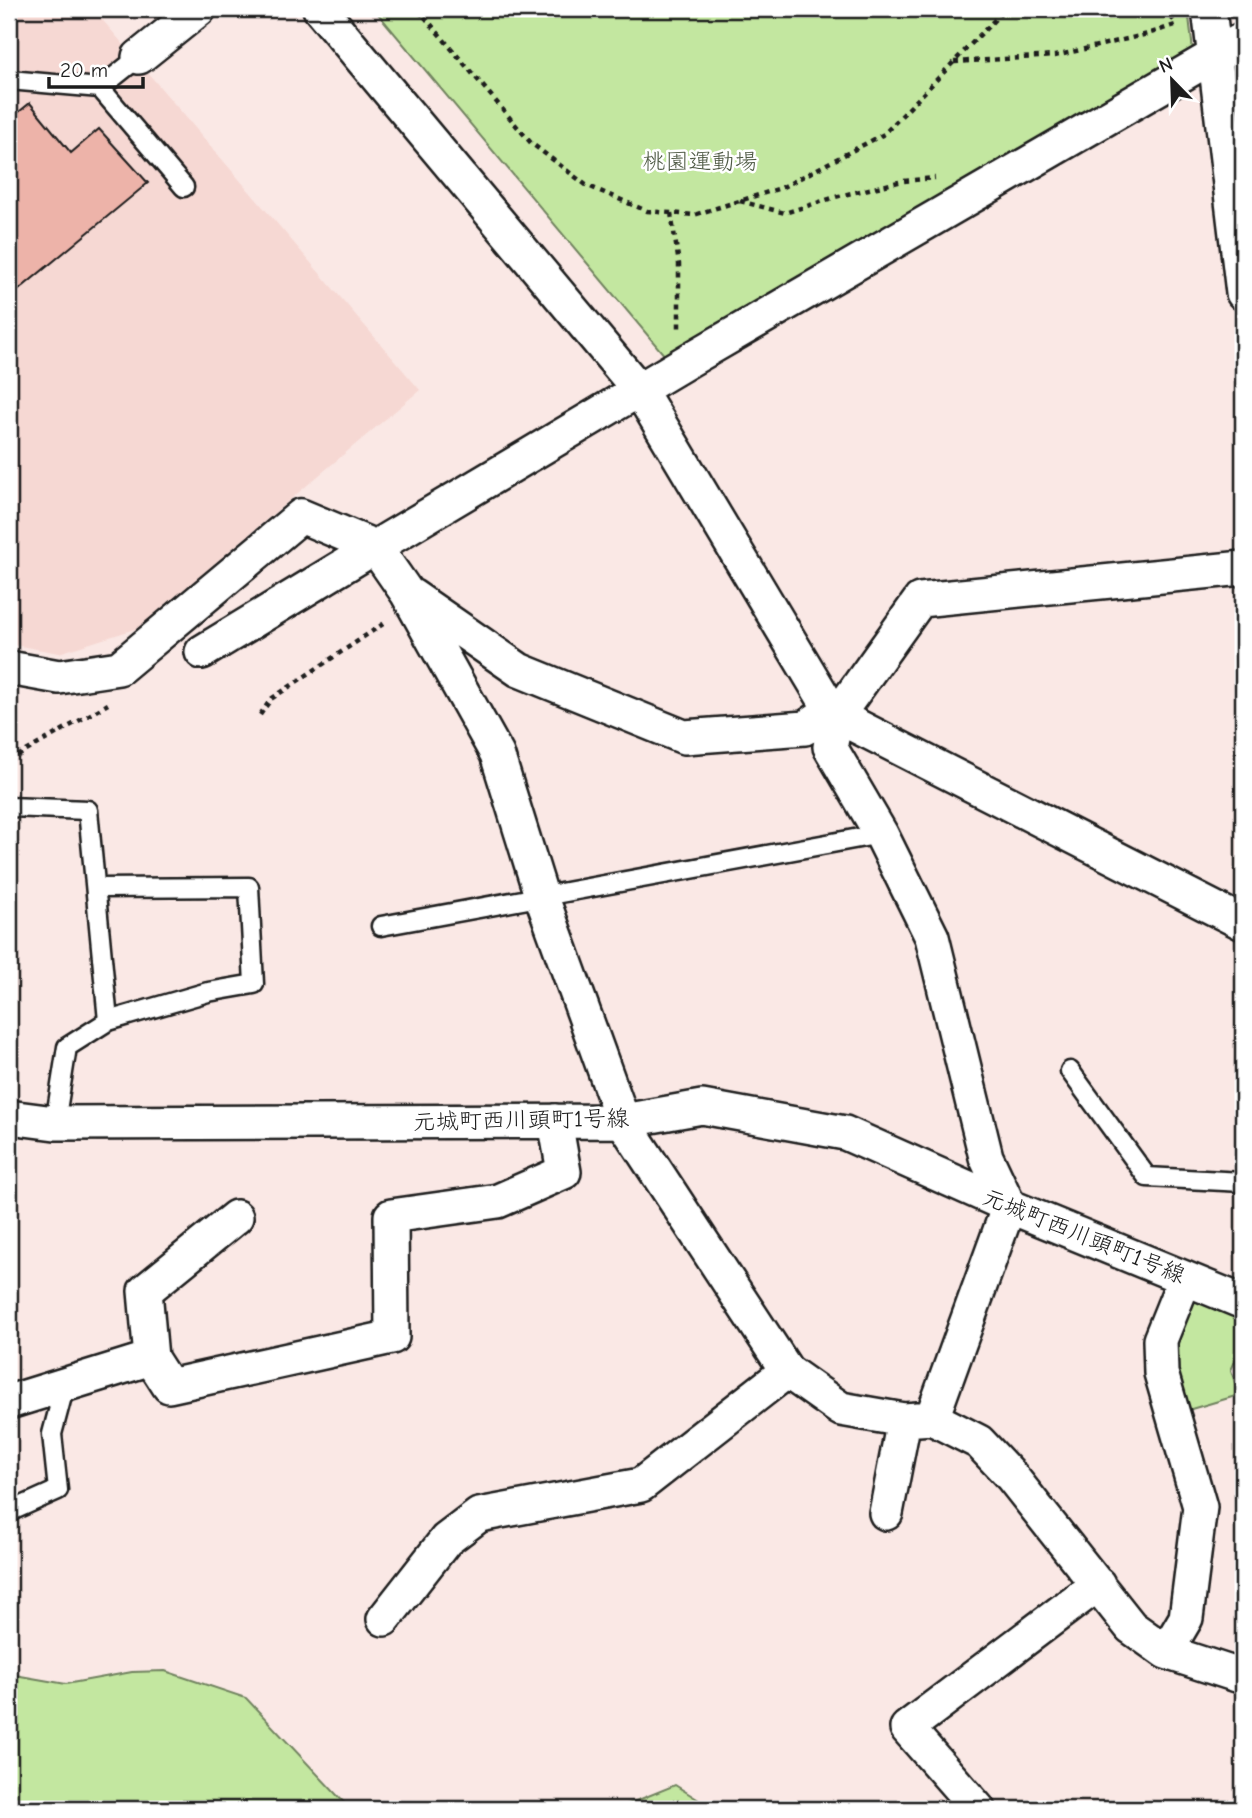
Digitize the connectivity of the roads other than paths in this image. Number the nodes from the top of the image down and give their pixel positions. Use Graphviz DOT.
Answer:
graph roads {
  1 [pos="199,9"];
  2 [pos="320,9"];
  3 [pos="1209,12"];
  4 [pos="1243,39"];
  5 [pos="139,57"];
  6 [pos="1215,57"];
  7 [pos="9,80"];
  8 [pos="100,88"];
  9 [pos="184,187"];
  10 [pos="1243,293"];
  11 [pos="640,391"];
  12 [pos="375,547"];
  13 [pos="1243,568"];
  14 [pos="410,598"];
  15 [pos="202,652"];
  16 [pos="9,668"];
  17 [pos="834,713"];
  18 [pos="9,807"];
  19 [pos="881,834"];
  20 [pos="97,888"];
  21 [pos="541,895"];
  22 [pos="1243,923"];
  23 [pos="381,926"];
  24 [pos="108,1021"];
  25 [pos="1070,1071"];
  26 [pos="9,1117"];
  27 [pos="555,1121"];
  28 [pos="623,1121"];
  29 [pos="55,1123"];
  30 [pos="1243,1182"];
  31 [pos="1009,1206"];
  32 [pos="236,1217"];
  33 [pos="1185,1278"];
  34 [pos="1243,1301"];
  35 [pos="151,1358"];
  36 [pos="787,1371"];
  37 [pos="65,1385"];
  38 [pos="9,1402"];
  39 [pos="918,1419"];
  40 [pos="9,1512"];
  41 [pos="886,1513"];
  42 [pos="1098,1584"];
  43 [pos="384,1619"];
  44 [pos="1166,1652"];
  45 [pos="1243,1677"];
  46 [pos="978,1809"];
  1 -- 5 [label="street"];
  2 -- 11 [label="street"];
  3 -- 6 [label="street"];
  4 -- 6 [label="street"];
  5 -- 8 [label="lane"];
  6 -- 10 [label="street"];
  6 -- 11 [label="street"];
  7 -- 8 [label="lane"];
  8 -- 9 [label="lane"];
  11 -- 12 [label="street"];
  11 -- 17 [label="street"];
  12 -- 14 [label="street"];
  12 -- 15 [label="street"];
  12 -- 16 [label="street"];
  13 -- 17 [label="street"];
  14 -- 17 [label="street"];
  14 -- 21 [label="street"];
  17 -- 19 [label="street"];
  17 -- 22 [label="street"];
  18 -- 20 [label="lane"];
  19 -- 21 [label="lane"];
  19 -- 31 [label="street"];
  20 -- 24 [label="lane"];
  20 -- 24 [label="lane"];
  21 -- 23 [label="lane"];
  21 -- 28 [label="street"];
  24 -- 29 [label="lane"];
  25 -- 30 [label="lane"];
  26 -- 29 [label="street, 元城町西川頭町1号線"];
  27 -- 28 [label="street, 元城町西川頭町1号線"];
  27 -- 29 [label="street, 元城町西川頭町1号線"];
  27 -- 35 [label="street"];
  28 -- 31 [label="street, 元城町西川頭町1号線"];
  28 -- 36 [label="street"];
  31 -- 33 [label="street, 元城町西川頭町1号線"];
  31 -- 39 [label="street"];
  32 -- 35 [label="street"];
  33 -- 34 [label="street, 元城町西川頭町1号線"];
  33 -- 44 [label="street"];
  35 -- 37 [label="street"];
  36 -- 39 [label="street"];
  36 -- 43 [label="street"];
  37 -- 38 [label="street"];
  37 -- 40 [label="lane"];
  39 -- 41 [label="street"];
  39 -- 42 [label="street"];
  42 -- 44 [label="street"];
  42 -- 46 [label="street"];
  44 -- 45 [label="street"];
}
